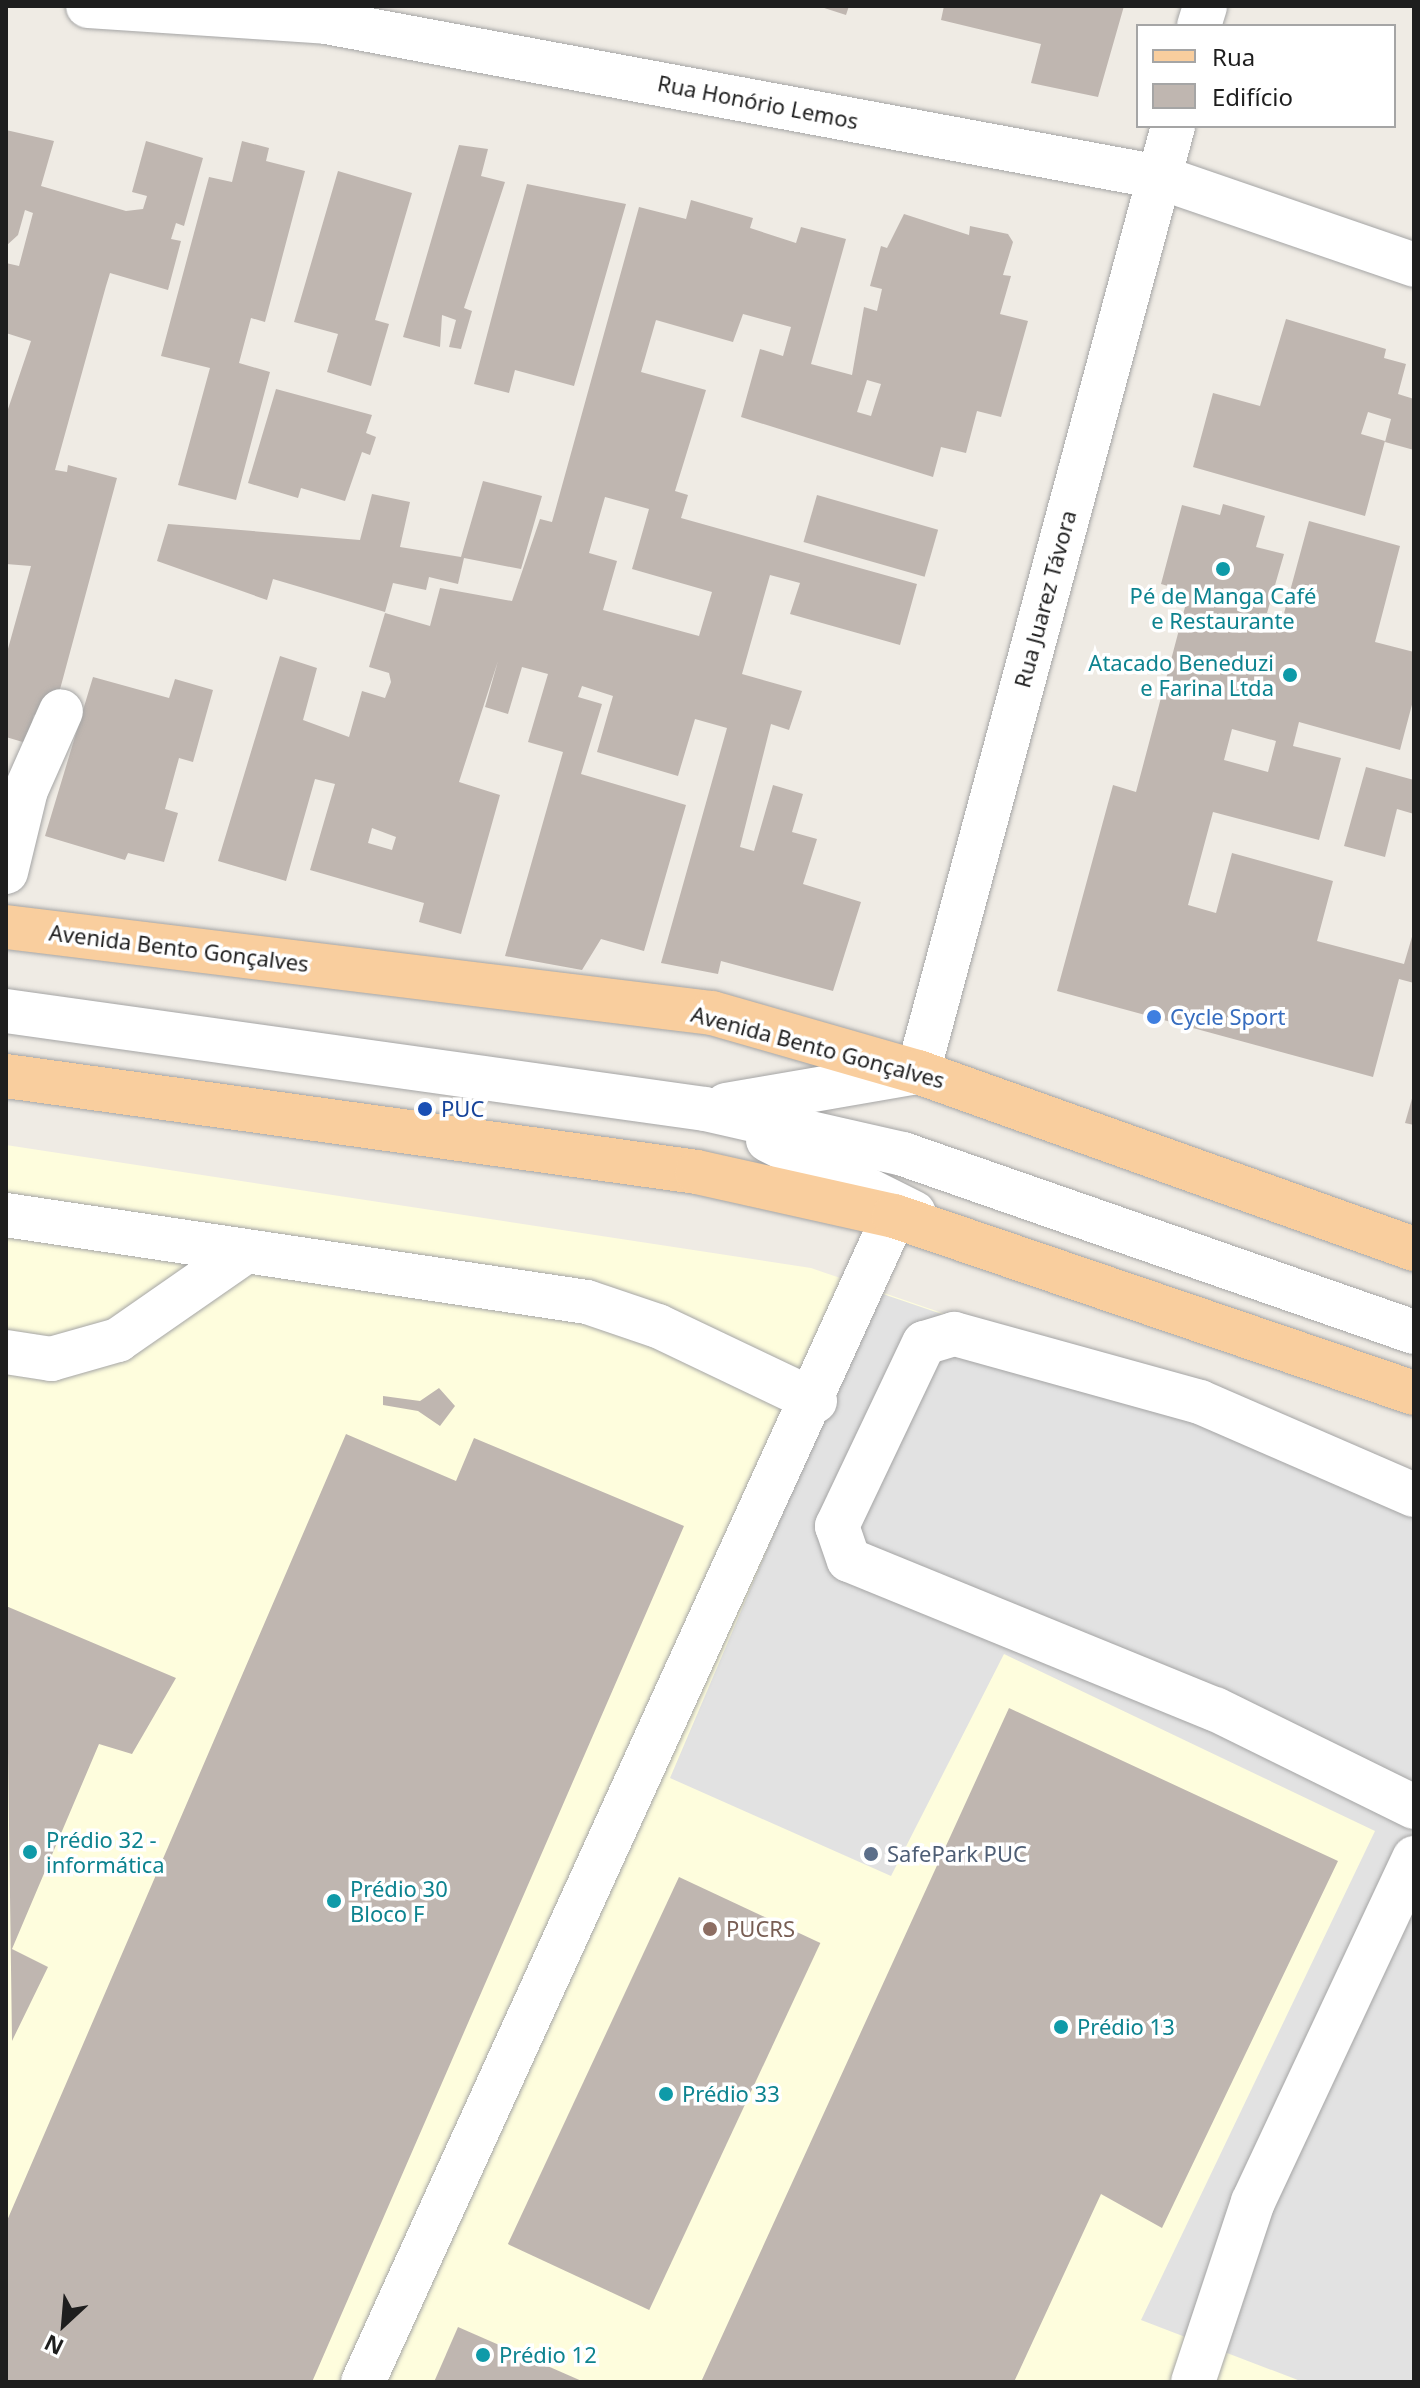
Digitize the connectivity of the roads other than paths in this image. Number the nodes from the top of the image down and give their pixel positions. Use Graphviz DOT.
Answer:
graph roads {
  1 [pos="88,6"];
  2 [pos="327,14"];
  3 [pos="1172,128"];
  4 [pos="1159,177"];
  5 [pos="1414,265"];
  6 [pos="61,711"];
  7 [pos="6,872"];
  8 [pos="6,927"];
  9 [pos="6,1011"];
  10 [pos="918,1072"];
  11 [pos="6,1076"];
  12 [pos="705,1109"];
  13 [pos="6,1215"];
  14 [pos="894,1216"];
  15 [pos="964,1238"];
  16 [pos="1414,1249"];
  17 [pos="239,1256"];
  18 [pos="1414,1332"];
  19 [pos="6,1352"];
  20 [pos="1414,1393"];
  21 [pos="815,1401"];
  22 [pos="1414,1495"];
  23 [pos="1414,1807"];
  24 [pos="1414,1858"];
  25 [pos="363,2382"];
  26 [pos="1193,2382"];
  1 -- 2 [label="street, Rua Honório Lemos"];
  2 -- 4 [label="street, Rua Honório Lemos"];
  3 -- 4 [label="street, Rua Juarez Távora"];
  4 -- 5 [label="street, Rua Honório Lemos"];
  4 -- 10 [label="street, Rua Juarez Távora"];
  6 -- 7 [label="street"];
  8 -- 10 [label="main road, Avenida Bento Gonçalves"];
  9 -- 12 [label="street"];
  10 -- 12 [label="street"];
  10 -- 16 [label="main road, Avenida Bento Gonçalves"];
  11 -- 14 [label="main road"];
  12 -- 15 [label="street"];
  12 -- 18 [label="street"];
  13 -- 17 [label="street"];
  14 -- 15 [label="main road"];
  14 -- 21 [label="street"];
  15 -- 20 [label="main road"];
  17 -- 19 [label="street"];
  17 -- 21 [label="street"];
  21 -- 25 [label="street"];
  22 -- 23 [label="street"];
  24 -- 26 [label="street"];
}
